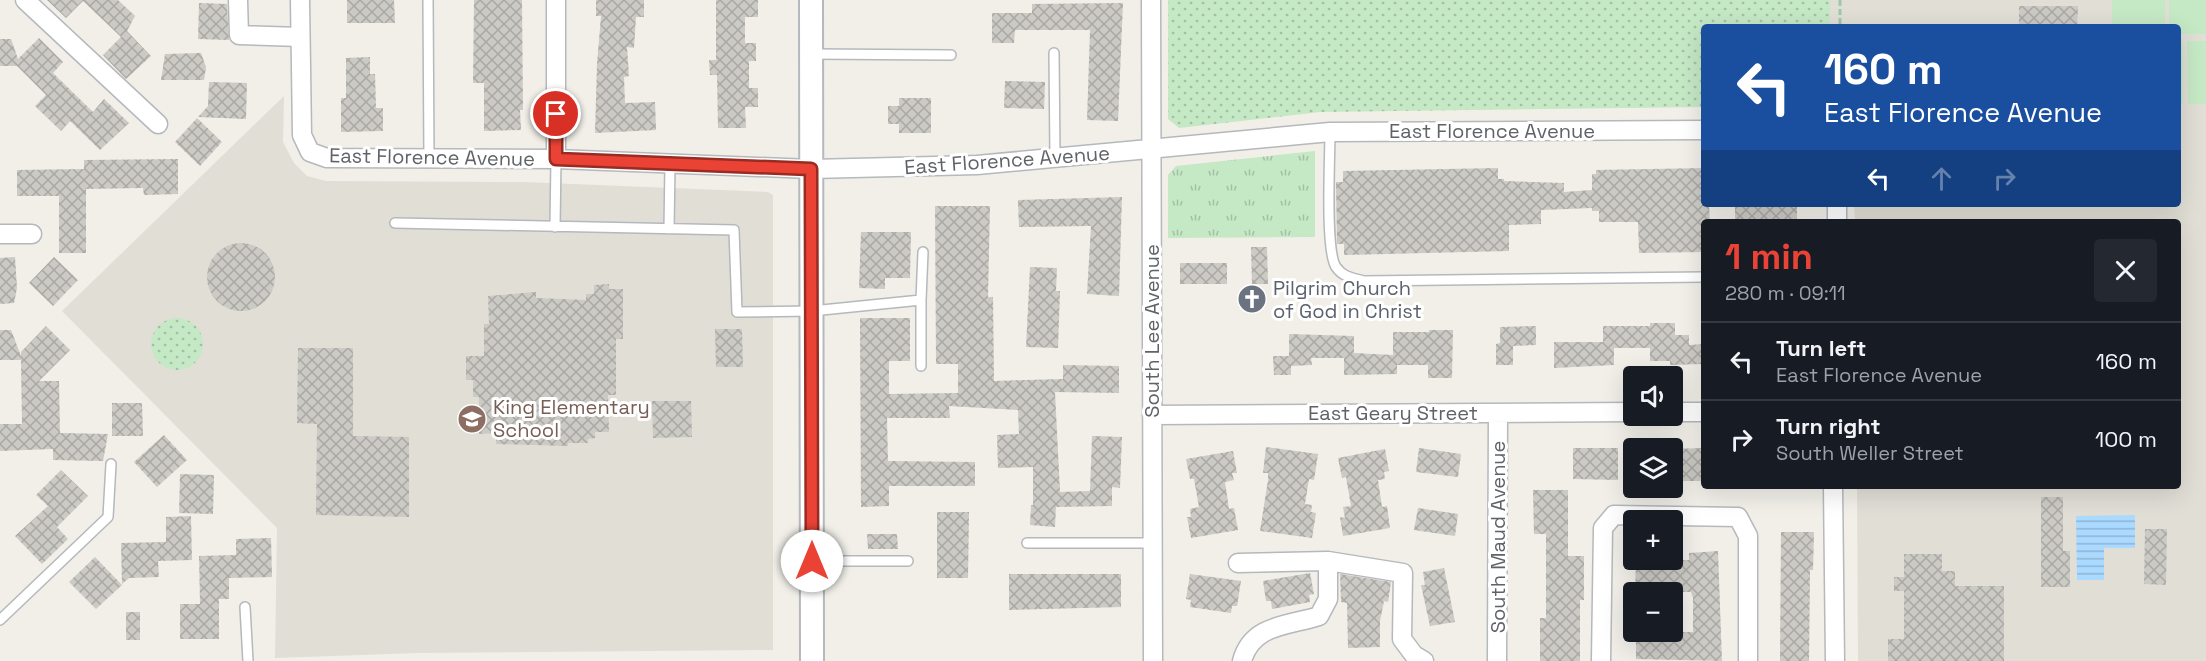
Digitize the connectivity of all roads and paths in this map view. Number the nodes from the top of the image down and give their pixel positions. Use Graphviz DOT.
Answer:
graph roads {
  1 [pos="25,0"];
  2 [pos="238,0"];
  3 [pos="300,0"];
  4 [pos="428,0"];
  5 [pos="556,0"];
  6 [pos="811,0"];
  7 [pos="1151,0"];
  8 [pos="1840,0"];
  9 [pos="1840,24"];
  10 [pos="300,37"];
  11 [pos="1054,53"];
  12 [pos="811,54"];
  13 [pos="951,55"];
  14 [pos="158,124"];
  15 [pos="1701,130"];
  16 [pos="1330,132"];
  17 [pos="1152,150"];
  18 [pos="1055,158"];
  19 [pos="429,159"];
  20 [pos="556,159"];
  21 [pos="670,165"];
  22 [pos="811,169"];
  23 [pos="395,224"];
  24 [pos="555,227"];
  25 [pos="669,229"];
  26 [pos="0,234"];
  27 [pos="32,234"];
  28 [pos="923,252"];
  29 [pos="1701,277"];
  30 [pos="921,300"];
  31 [pos="812,311"];
  32 [pos="921,366"];
  33 [pos="1623,412"];
  34 [pos="1683,412"];
  35 [pos="1701,412"];
  36 [pos="1498,413"];
  37 [pos="1152,415"];
  38 [pos="111,464"];
  39 [pos="1833,489"];
  40 [pos="1027,543"];
  41 [pos="1152,543"];
  42 [pos="812,561"];
  43 [pos="908,561"];
  44 [pos="1328,561"];
  45 [pos="1238,563"];
  46 [pos="245,607"];
  47 [pos="0,620"];
  48 [pos="248,661"];
  49 [pos="812,661"];
  50 [pos="1153,661"];
  51 [pos="1242,661"];
  52 [pos="1424,661"];
  53 [pos="1497,661"];
  54 [pos="1601,661"];
  55 [pos="1748,661"];
  56 [pos="1835,661"];
  1 -- 14 [label="street"];
  2 -- 10 [label="street"];
  3 -- 10 [label="street"];
  4 -- 19 [label="lane"];
  5 -- 20 [label="street"];
  6 -- 12 [label="street"];
  7 -- 17 [label="street, South Lee Avenue"];
  8 -- 9 [label="path"];
  10 -- 19 [label="street, East Florence Avenue"];
  11 -- 18 [label="lane"];
  12 -- 13 [label="lane"];
  12 -- 22 [label="street"];
  15 -- 16 [label="street, East Florence Avenue"];
  16 -- 17 [label="street, East Florence Avenue"];
  16 -- 29 [label="lane"];
  17 -- 18 [label="street, East Florence Avenue"];
  17 -- 37 [label="street, South Lee Avenue"];
  18 -- 22 [label="street, East Florence Avenue"];
  19 -- 20 [label="street, East Florence Avenue"];
  20 -- 21 [label="street, East Florence Avenue"];
  20 -- 24 [label="lane"];
  21 -- 22 [label="street, East Florence Avenue"];
  21 -- 25 [label="lane"];
  22 -- 31 [label="street"];
  23 -- 24 [label="lane"];
  24 -- 25 [label="lane"];
  25 -- 31 [label="lane"];
  26 -- 27 [label="street"];
  28 -- 30 [label="lane"];
  30 -- 31 [label="lane"];
  30 -- 32 [label="lane"];
  31 -- 42 [label="street"];
  33 -- 36 [label="street, East Geary Street"];
  34 -- 35 [label="street"];
  36 -- 37 [label="street, East Geary Street"];
  36 -- 53 [label="street, South Maud Avenue"];
  37 -- 41 [label="street, South Lee Avenue"];
  38 -- 47 [label="lane"];
  39 -- 56 [label="street"];
  40 -- 41 [label="lane"];
  41 -- 50 [label="street, South Lee Avenue"];
  42 -- 43 [label="lane"];
  42 -- 49 [label="street"];
  44 -- 45 [label="street"];
  44 -- 51 [label="street"];
  44 -- 52 [label="street"];
  46 -- 48 [label="lane"];
  54 -- 55 [label="street"];
}
